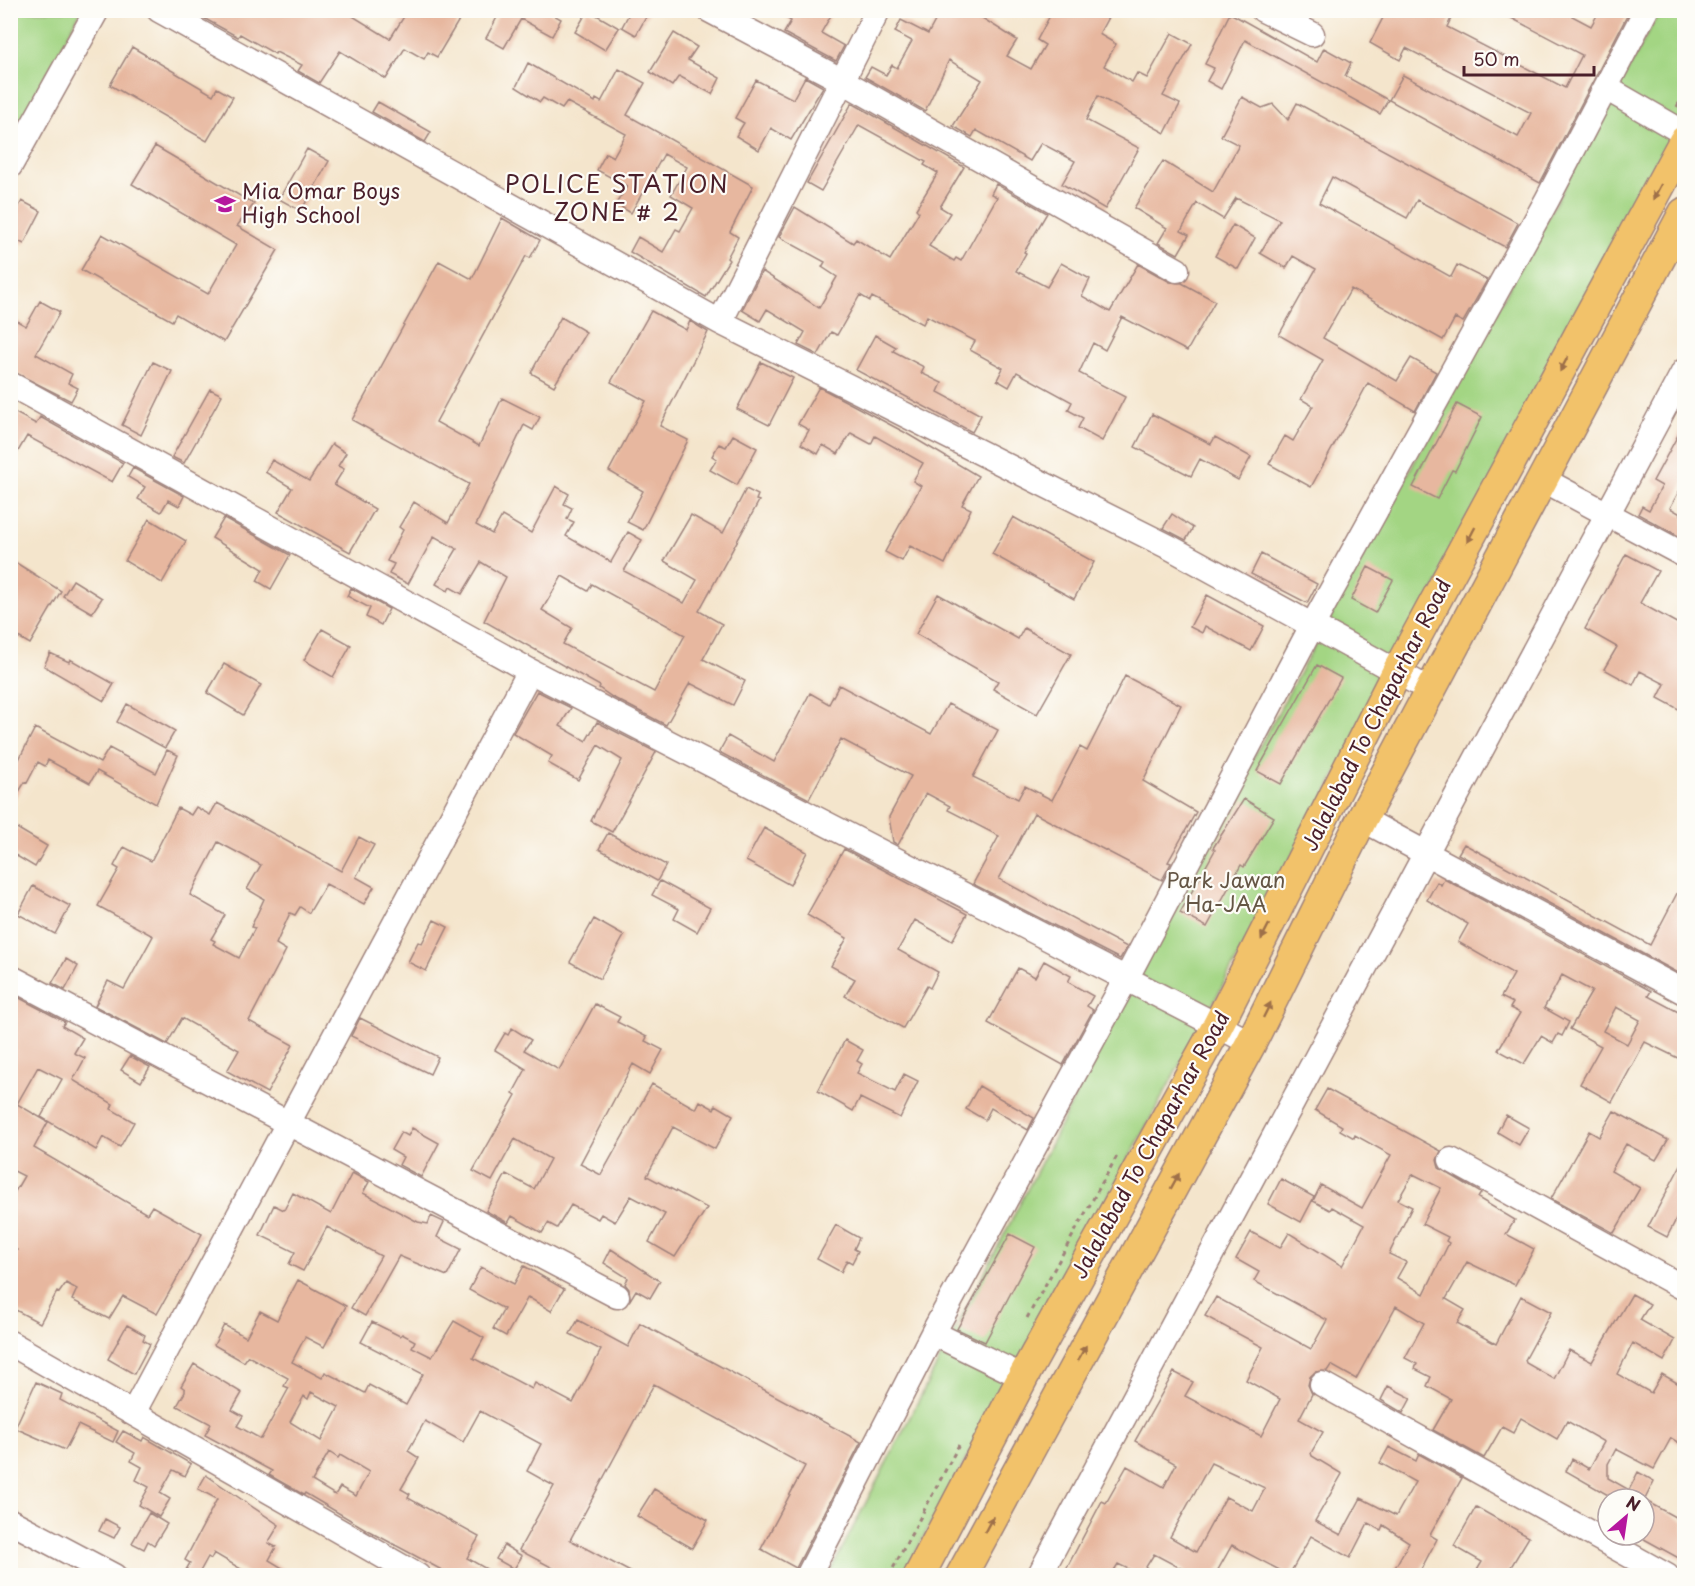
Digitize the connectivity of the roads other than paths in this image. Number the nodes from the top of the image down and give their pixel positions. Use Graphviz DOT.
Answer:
graph roads {
  1 [pos="97,10"];
  2 [pos="159,10"];
  3 [pos="709,10"];
  4 [pos="878,10"];
  5 [pos="1263,10"];
  6 [pos="1646,10"];
  7 [pos="1312,34"];
  8 [pos="841,80"];
  9 [pos="1606,88"];
  10 [pos="1684,134"];
  11 [pos="1684,141"];
  12 [pos="10,166"];
  13 [pos="1684,213"];
  14 [pos="1177,270"];
  15 [pos="720,322"];
  16 [pos="1684,371"];
  17 [pos="10,384"];
  18 [pos="1542,479"];
  19 [pos="1608,514"];
  20 [pos="1684,555"];
  21 [pos="1312,626"];
  22 [pos="530,671"];
  23 [pos="1397,672"];
  24 [pos="1430,690"];
  25 [pos="1362,819"];
  26 [pos="1425,854"];
  27 [pos="10,977"];
  28 [pos="1127,977"];
  29 [pos="1684,992"];
  30 [pos="1218,1025"];
  31 [pos="1251,1043"];
  32 [pos="289,1125"];
  33 [pos="1451,1160"];
  34 [pos="1684,1288"];
  35 [pos="617,1296"];
  36 [pos="933,1333"];
  37 [pos="10,1342"];
  38 [pos="1023,1377"];
  39 [pos="1322,1384"];
  40 [pos="133,1413"];
  41 [pos="10,1521"];
  42 [pos="114,1575"];
  43 [pos="418,1575"];
  44 [pos="808,1575"];
  45 [pos="919,1575"];
  46 [pos="961,1575"];
  47 [pos="1039,1575"];
  48 [pos="1667,1575"];
  1 -- 12 [label="street"];
  2 -- 15 [label="street"];
  3 -- 8 [label="street"];
  4 -- 8 [label="street"];
  5 -- 7 [label="street"];
  6 -- 9 [label="street"];
  8 -- 14 [label="street"];
  8 -- 15 [label="street"];
  9 -- 10 [label="street"];
  9 -- 21 [label="street"];
  11 -- 23 [label="main road, Jalalabad To Chaparhar Road, one-way"];
  13 -- 18 [label="main road, Jalalabad To Chaparhar Road"];
  15 -- 21 [label="street"];
  16 -- 19 [label="street"];
  17 -- 22 [label="street"];
  18 -- 19 [label="street"];
  18 -- 24 [label="main road, Jalalabad To Chaparhar Road"];
  19 -- 20 [label="street"];
  19 -- 26 [label="street"];
  21 -- 23 [label="street"];
  21 -- 28 [label="street"];
  22 -- 28 [label="street"];
  22 -- 32 [label="street"];
  23 -- 24 [label="street"];
  23 -- 30 [label="main road, Jalalabad To Chaparhar Road, one-way"];
  24 -- 25 [label="main road, Jalalabad To Chaparhar Road"];
  25 -- 26 [label="street"];
  31 -- 25 [label="main road, Jalalabad To Chaparhar Road, one-way"];
  26 -- 29 [label="street"];
  26 -- 47 [label="street"];
  27 -- 32 [label="street"];
  28 -- 30 [label="street"];
  28 -- 36 [label="street"];
  30 -- 31 [label="street"];
  30 -- 38 [label="main road, Jalalabad To Chaparhar Road"];
  46 -- 31 [label="main road, Jalalabad To Chaparhar Road, one-way"];
  32 -- 35 [label="street"];
  32 -- 40 [label="street"];
  33 -- 34 [label="street"];
  36 -- 38 [label="street"];
  36 -- 44 [label="street"];
  37 -- 40 [label="street"];
  38 -- 45 [label="main road, Jalalabad To Chaparhar Road"];
  39 -- 48 [label="street"];
  40 -- 43 [label="street"];
  41 -- 42 [label="street"];
}
